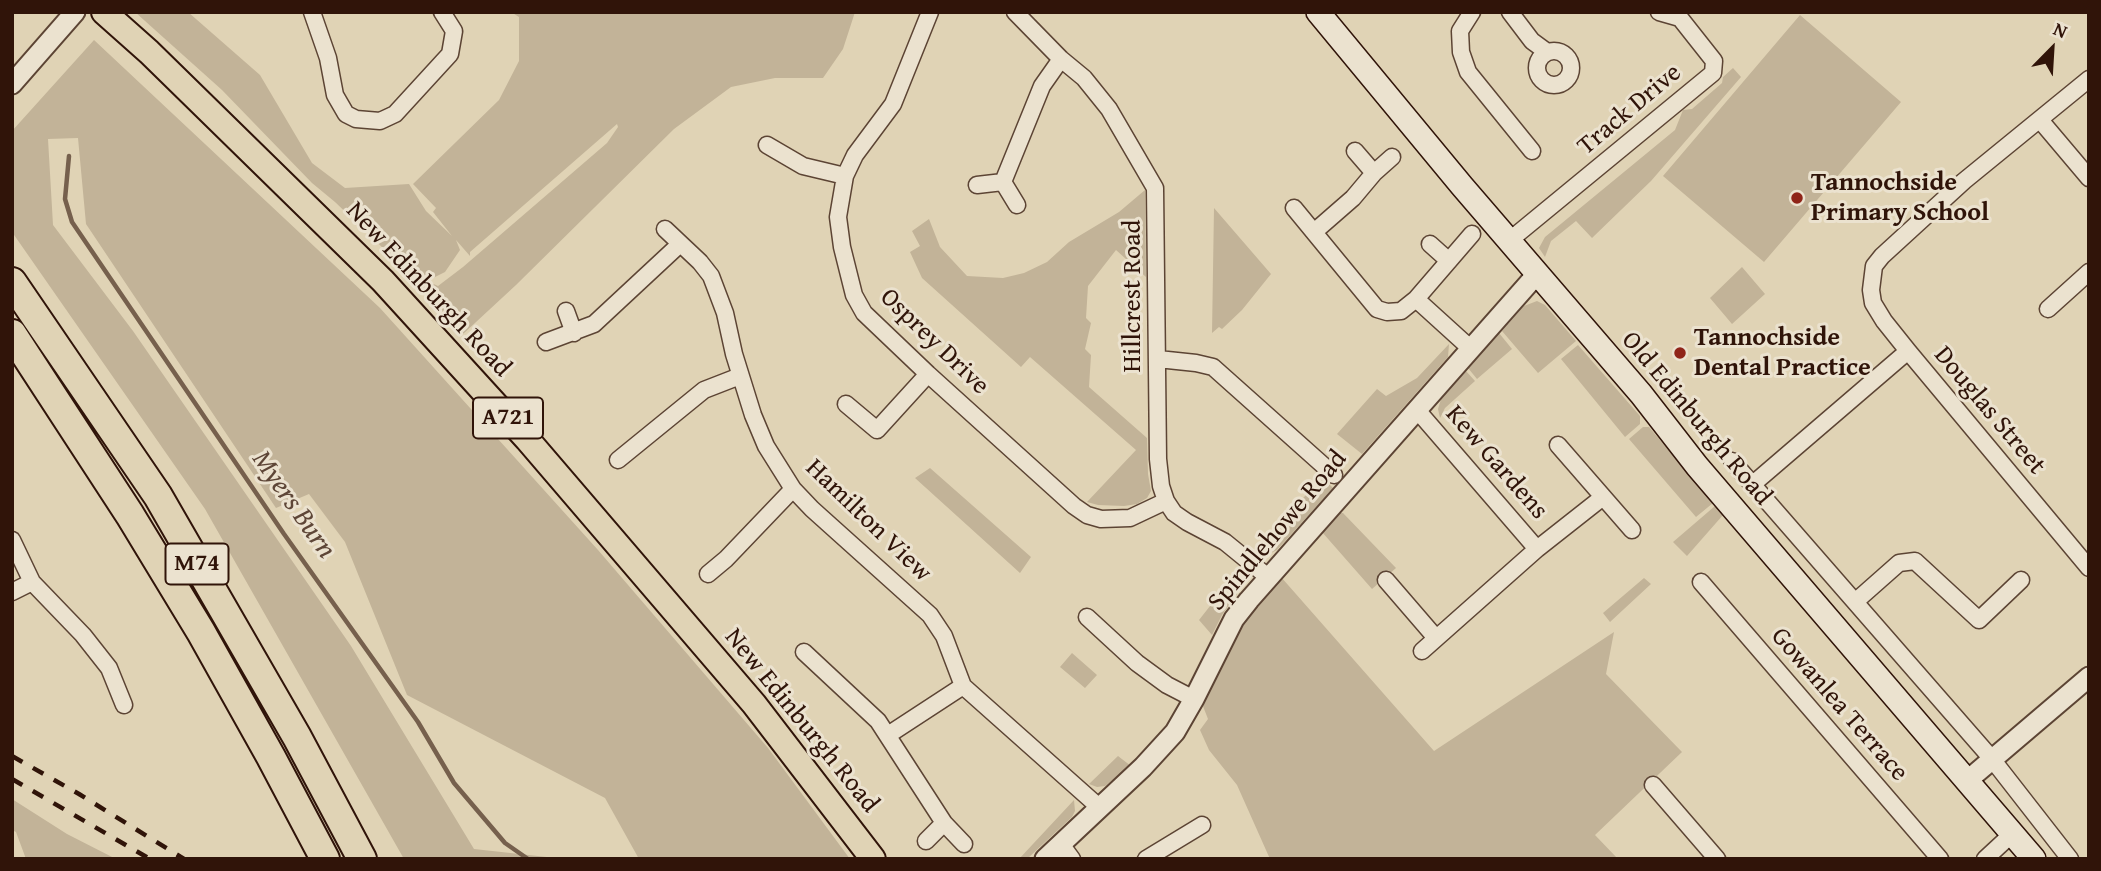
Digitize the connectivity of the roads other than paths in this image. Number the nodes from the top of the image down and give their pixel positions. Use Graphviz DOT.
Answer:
graph roads {
  1 [pos="75,12"];
  2 [pos="104,12"];
  3 [pos="312,12"];
  4 [pos="442,12"];
  5 [pos="930,12"];
  6 [pos="1016,12"];
  7 [pos="1318,12"];
  8 [pos="1472,12"];
  9 [pos="1510,12"];
  10 [pos="1659,12"];
  11 [pos="1684,15"];
  12 [pos="1548,52"];
  13 [pos="1061,59"];
  14 [pos="2089,79"];
  15 [pos="12,84"];
  16 [pos="2039,120"];
  17 [pos="767,145"];
  18 [pos="1355,151"];
  19 [pos="1532,151"];
  20 [pos="1392,158"];
  21 [pos="1374,173"];
  22 [pos="845,176"];
  23 [pos="2089,178"];
  24 [pos="1003,182"];
  25 [pos="977,185"];
  26 [pos="1017,205"];
  27 [pos="1294,208"];
  28 [pos="666,229"];
  29 [pos="1314,232"];
  30 [pos="1472,234"];
  31 [pos="1510,240"];
  32 [pos="680,244"];
  33 [pos="1430,244"];
  34 [pos="1449,261"];
  35 [pos="2089,272"];
  36 [pos="1537,274"];
  37 [pos="12,282"];
  38 [pos="1416,299"];
  39 [pos="2048,309"];
  40 [pos="566,311"];
  41 [pos="574,333"];
  42 [pos="12,334"];
  43 [pos="546,342"];
  44 [pos="1471,348"];
  45 [pos="1908,351"];
  46 [pos="1158,359"];
  47 [pos="928,374"];
  48 [pos="740,376"];
  49 [pos="846,404"];
  50 [pos="1417,410"];
  51 [pos="1558,444"];
  52 [pos="618,460"];
  53 [pos="1732,461"];
  54 [pos="1334,475"];
  55 [pos="1753,484"];
  56 [pos="793,489"];
  57 [pos="1603,497"];
  58 [pos="1166,501"];
  59 [pos="1632,530"];
  60 [pos="12,540"];
  61 [pos="1537,549"];
  62 [pos="2089,568"];
  63 [pos="708,574"];
  64 [pos="1268,577"];
  65 [pos="1386,580"];
  66 [pos="2021,580"];
  67 [pos="32,582"];
  68 [pos="1701,582"];
  69 [pos="12,592"];
  70 [pos="1856,601"];
  71 [pos="1087,617"];
  72 [pos="1436,638"];
  73 [pos="1422,650"];
  74 [pos="804,652"];
  75 [pos="2089,677"];
  76 [pos="963,685"];
  77 [pos="1194,699"];
  78 [pos="124,705"];
  79 [pos="888,735"];
  80 [pos="1992,759"];
  81 [pos="1968,780"];
  82 [pos="1653,785"];
  83 [pos="1099,807"];
  84 [pos="944,823"];
  85 [pos="1202,825"];
  86 [pos="2012,834"];
  87 [pos="926,841"];
  88 [pos="964,844"];
  89 [pos="1067,851"];
  90 [pos="325,859"];
  91 [pos="362,859"];
  92 [pos="873,859"];
  93 [pos="1045,859"];
  94 [pos="1146,859"];
  95 [pos="1717,859"];
  96 [pos="1940,859"];
  97 [pos="1985,859"];
  98 [pos="2034,859"];
  99 [pos="2070,859"];
  1 -- 15 [label="street"];
  2 -- 92 [label="main road, New Edinburgh Road / A721"];
  3 -- 4 [label="street"];
  5 -- 22 [label="street, Osprey Drive"];
  6 -- 13 [label="street, Hillcrest Road"];
  7 -- 31 [label="main road, Old Edinburgh Road"];
  8 -- 19 [label="street"];
  9 -- 12 [label="street"];
  10 -- 11 [label="street, Track Drive"];
  11 -- 31 [label="street, Track Drive"];
  13 -- 24 [label="street"];
  13 -- 46 [label="street, Hillcrest Road"];
  14 -- 16 [label="street"];
  16 -- 23 [label="street"];
  16 -- 45 [label="street, Douglas Street"];
  17 -- 22 [label="street"];
  18 -- 21 [label="street"];
  20 -- 21 [label="street"];
  21 -- 29 [label="street"];
  22 -- 47 [label="street, Osprey Drive"];
  24 -- 25 [label="street"];
  24 -- 26 [label="street"];
  27 -- 29 [label="street"];
  28 -- 32 [label="street, Hamilton View"];
  29 -- 38 [label="street"];
  30 -- 34 [label="street"];
  31 -- 36 [label="main road, Old Edinburgh Road"];
  32 -- 41 [label="street"];
  32 -- 48 [label="street, Hamilton View"];
  33 -- 34 [label="street"];
  34 -- 38 [label="street"];
  35 -- 39 [label="street"];
  36 -- 44 [label="street, Spindlehowe Road"];
  36 -- 81 [label="main road, Old Edinburgh Road"];
  37 -- 91 [label="highway, M74"];
  38 -- 44 [label="street"];
  40 -- 41 [label="street"];
  41 -- 43 [label="street"];
  42 -- 90 [label="highway, M74"];
  44 -- 50 [label="street, Spindlehowe Road"];
  45 -- 55 [label="street"];
  45 -- 62 [label="street, Douglas Street"];
  46 -- 54 [label="street"];
  46 -- 58 [label="street, Hillcrest Road"];
  47 -- 49 [label="street"];
  47 -- 58 [label="street, Osprey Drive"];
  48 -- 52 [label="street"];
  48 -- 56 [label="street, Hamilton View"];
  50 -- 61 [label="street, Kew Gardens"];
  50 -- 64 [label="street, Spindlehowe Road"];
  51 -- 57 [label="street"];
  53 -- 55 [label="street, Old Edinburgh Road"];
  55 -- 70 [label="street, Old Edinburgh Road"];
  56 -- 63 [label="street"];
  56 -- 76 [label="street, Hamilton View"];
  57 -- 59 [label="street"];
  57 -- 61 [label="street, Kew Gardens"];
  58 -- 64 [label="street"];
  60 -- 67 [label="street"];
  61 -- 72 [label="street, Kew Gardens"];
  64 -- 77 [label="street, Spindlehowe Road"];
  65 -- 72 [label="street"];
  66 -- 70 [label="street"];
  67 -- 69 [label="street"];
  67 -- 78 [label="street"];
  68 -- 96 [label="street, Gowanlea Terrace"];
  70 -- 80 [label="street, Old Edinburgh Road"];
  71 -- 77 [label="street"];
  72 -- 73 [label="street, Kew Gardens"];
  74 -- 79 [label="street"];
  75 -- 80 [label="street"];
  76 -- 79 [label="street"];
  76 -- 83 [label="street, Hamilton View"];
  77 -- 83 [label="street, Spindlehowe Road"];
  79 -- 84 [label="street"];
  80 -- 81 [label="street"];
  80 -- 99 [label="street, Old Edinburgh Road"];
  81 -- 86 [label="main road, Old Edinburgh Road"];
  82 -- 95 [label="street"];
  83 -- 89 [label="street, Spindlehowe Road"];
  84 -- 87 [label="street"];
  84 -- 88 [label="street"];
  85 -- 94 [label="street"];
  86 -- 97 [label="street"];
  86 -- 98 [label="main road, Old Edinburgh Road"];
  89 -- 93 [label="street, Spindlehowe Road"];
}
